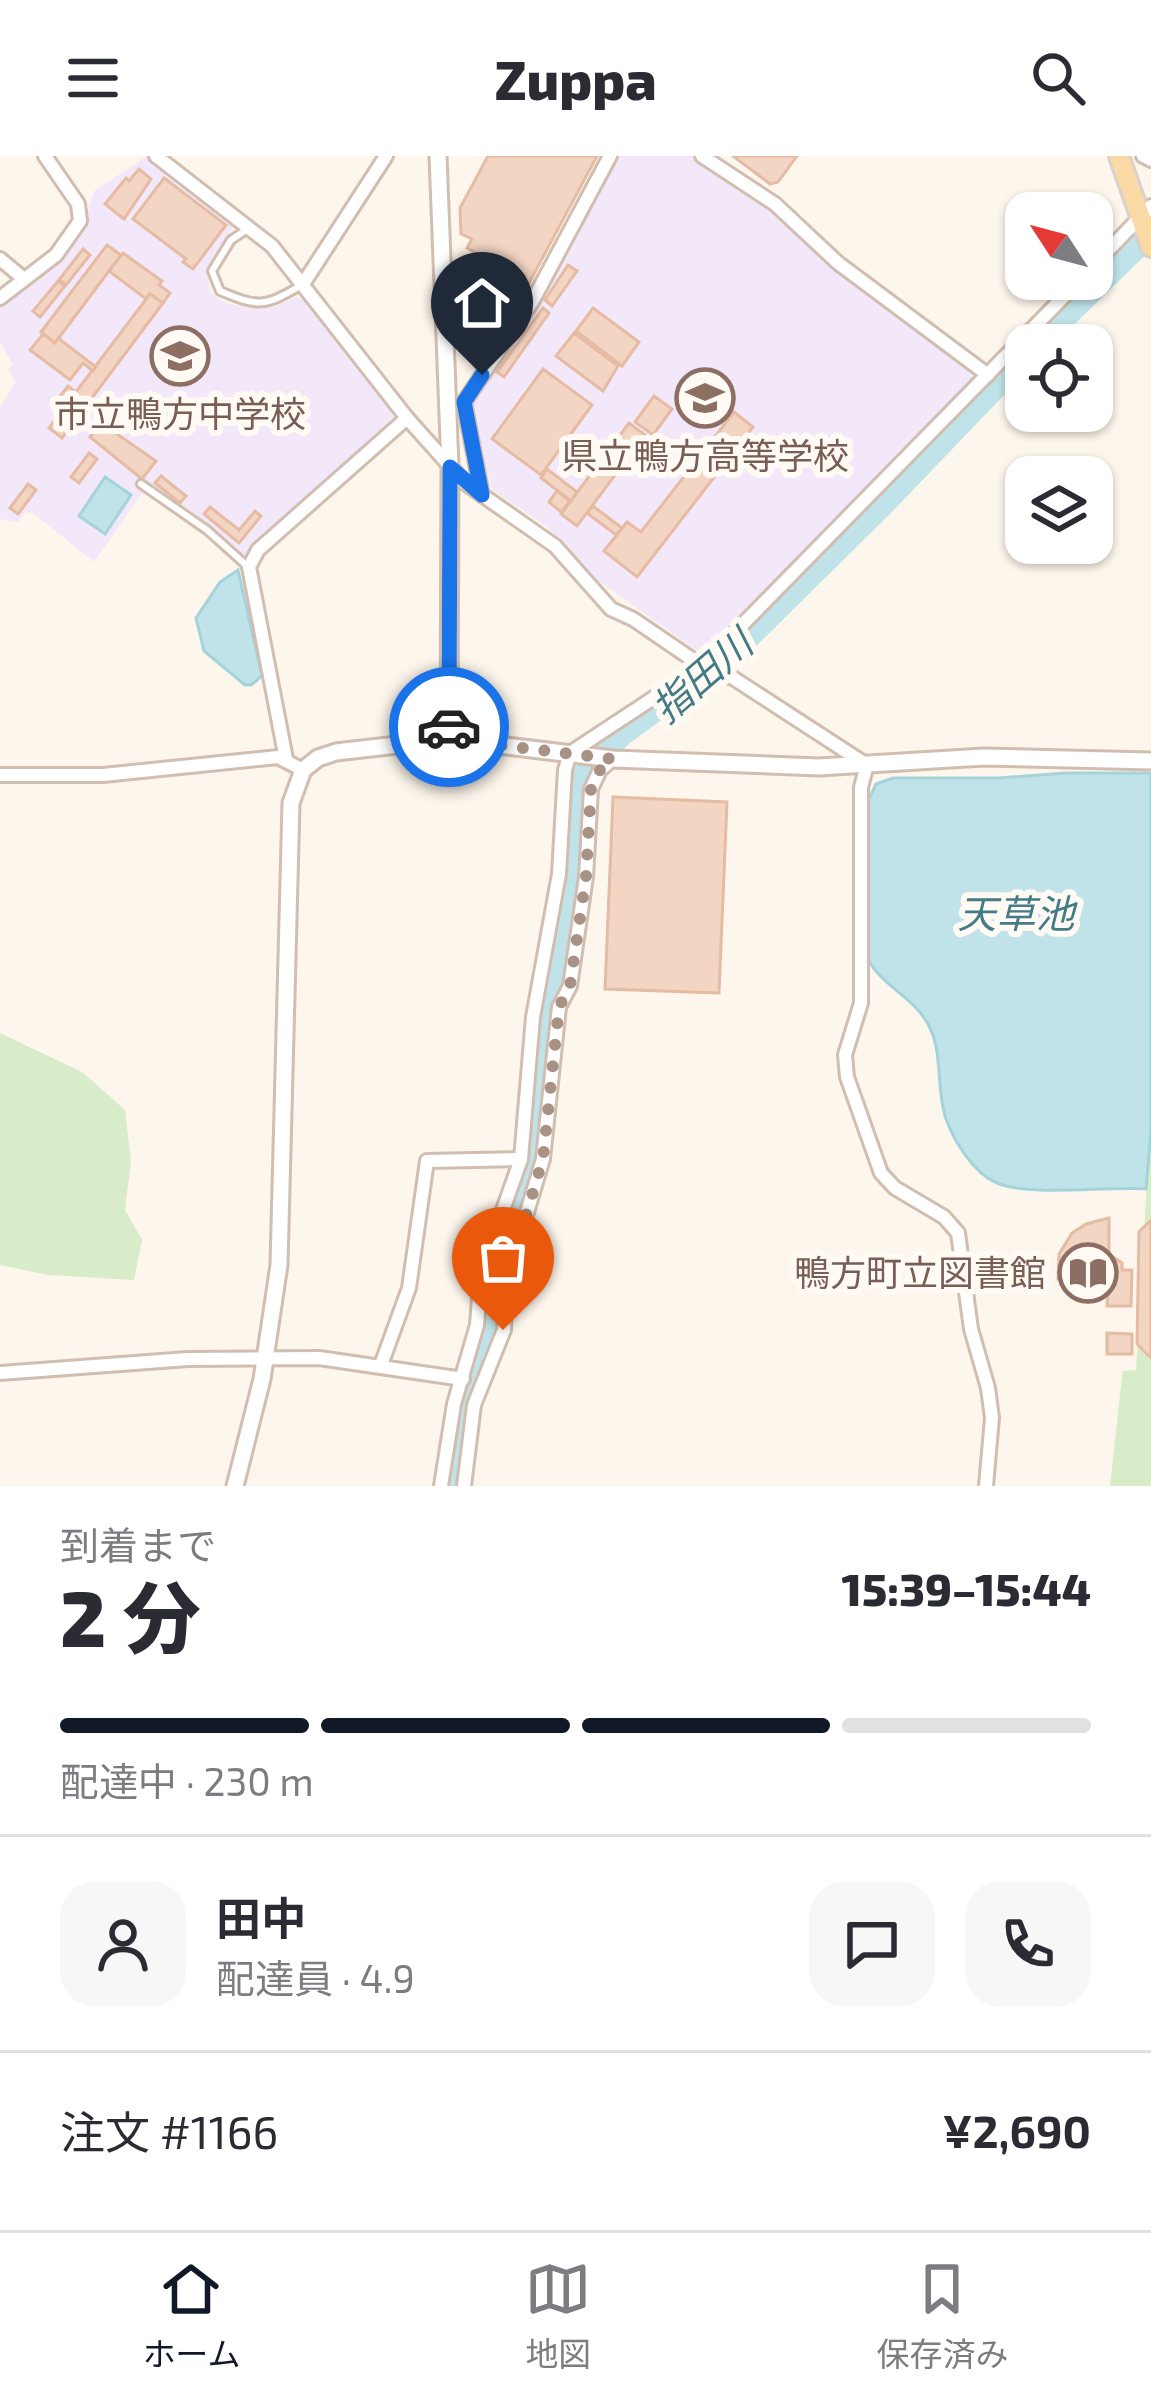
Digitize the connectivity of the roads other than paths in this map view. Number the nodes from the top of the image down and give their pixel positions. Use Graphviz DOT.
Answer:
graph roads {
  1 [pos="45,156"];
  2 [pos="156,156"];
  3 [pos="386,156"];
  4 [pos="438,156"];
  5 [pos="610,156"];
  6 [pos="702,156"];
  7 [pos="1119,156"];
  8 [pos="1146,211"];
  9 [pos="249,228"];
  10 [pos="1113,245"];
  11 [pos="1151,247"];
  12 [pos="0,259"];
  13 [pos="25,279"];
  14 [pos="303,284"];
  15 [pos="0,298"];
  16 [pos="1061,300"];
  17 [pos="988,375"];
  18 [pos="407,418"];
  19 [pos="450,467"];
  20 [pos="141,484"];
  21 [pos="482,495"];
  22 [pos="249,567"];
  23 [pos="703,666"];
  24 [pos="449,739"];
  25 [pos="570,753"];
  26 [pos="286,759"];
  27 [pos="613,759"];
  28 [pos="1151,761"];
  29 [pos="867,765"];
  30 [pos="304,770"];
  31 [pos="0,775"];
  32 [pos="521,1159"];
  33 [pos="266,1359"];
  34 [pos="381,1365"];
  35 [pos="0,1373"];
  36 [pos="463,1379"];
  37 [pos="235,1486"];
  38 [pos="441,1486"];
  39 [pos="464,1486"];
  40 [pos="986,1486"];
  1 -- 13 [label="street"];
  2 -- 9 [label="street"];
  3 -- 14 [label="street"];
  4 -- 19 [label="street"];
  5 -- 21 [label="street"];
  6 -- 17 [label="street"];
  7 -- 8 [label="main road"];
  8 -- 10 [label="street"];
  8 -- 11 [label="main road"];
  9 -- 14 [label="street"];
  9 -- 14 [label="lane"];
  12 -- 13 [label="street"];
  13 -- 15 [label="street"];
  14 -- 18 [label="street"];
  16 -- 17 [label="street"];
  17 -- 23 [label="street"];
  18 -- 19 [label="street"];
  18 -- 22 [label="street"];
  19 -- 21 [label="street"];
  19 -- 24 [label="street"];
  20 -- 22 [label="lane"];
  21 -- 23 [label="street"];
  22 -- 26 [label="street"];
  23 -- 25 [label="street"];
  23 -- 29 [label="street"];
  24 -- 25 [label="street"];
  24 -- 30 [label="street"];
  25 -- 27 [label="street"];
  25 -- 32 [label="street"];
  26 -- 30 [label="street"];
  26 -- 31 [label="street"];
  27 -- 29 [label="street"];
  27 -- 39 [label="street"];
  28 -- 29 [label="street"];
  29 -- 40 [label="street"];
  30 -- 33 [label="street"];
  32 -- 34 [label="street"];
  32 -- 36 [label="street"];
  33 -- 34 [label="street"];
  33 -- 35 [label="street"];
  33 -- 37 [label="street"];
  34 -- 36 [label="street"];
  36 -- 38 [label="street"];
}
